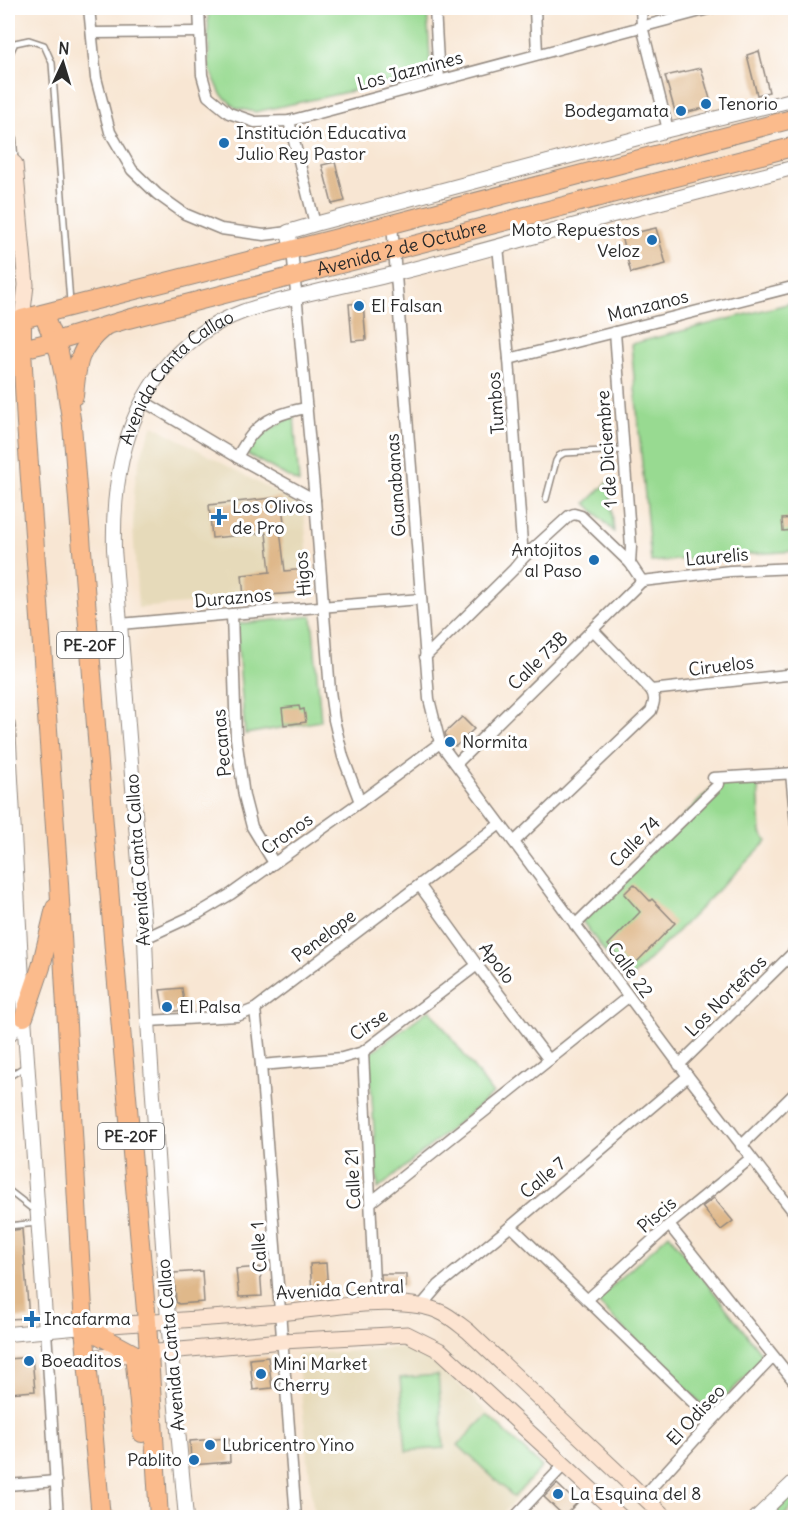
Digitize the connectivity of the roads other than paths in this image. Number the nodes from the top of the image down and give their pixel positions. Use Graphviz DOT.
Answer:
graph roads {
  1 [pos="90,8"];
  2 [pos="199,8"];
  3 [pos="435,8"];
  4 [pos="535,8"];
  5 [pos="641,8"];
  6 [pos="712,8"];
  7 [pos="642,26"];
  8 [pos="200,32"];
  9 [pos="92,33"];
  10 [pos="537,54"];
  11 [pos="8,57"];
  12 [pos="8,67"];
  13 [pos="439,80"];
  14 [pos="795,99"];
  15 [pos="795,118"];
  16 [pos="289,121"];
  17 [pos="668,130"];
  18 [pos="795,146"];
  19 [pos="11,161"];
  20 [pos="795,167"];
  21 [pos="315,224"];
  22 [pos="392,224"];
  23 [pos="290,241"];
  24 [pos="498,246"];
  25 [pos="394,251"];
  26 [pos="396,273"];
  27 [pos="295,275"];
  28 [pos="26,285"];
  29 [pos="795,286"];
  30 [pos="297,296"];
  31 [pos="70,307"];
  32 [pos="43,314"];
  33 [pos="15,320"];
  34 [pos="105,327"];
  35 [pos="615,332"];
  36 [pos="55,341"];
  37 [pos="15,351"];
  38 [pos="509,359"];
  39 [pos="143,401"];
  40 [pos="307,408"];
  41 [pos="72,425"];
  42 [pos="623,450"];
  43 [pos="237,457"];
  44 [pos="546,499"];
  45 [pos="315,500"];
  46 [pos="523,558"];
  47 [pos="630,563"];
  48 [pos="795,568"];
  49 [pos="642,581"];
  50 [pos="421,599"];
  51 [pos="324,608"];
  52 [pos="232,614"];
  53 [pos="120,624"];
  54 [pos="593,630"];
  55 [pos="425,657"];
  56 [pos="795,674"];
  57 [pos="651,690"];
  58 [pos="8,725"];
  59 [pos="440,743"];
  60 [pos="456,764"];
  61 [pos="793,773"];
  62 [pos="360,802"];
  63 [pos="10,806"];
  64 [pos="500,824"];
  65 [pos="795,825"];
  66 [pos="514,842"];
  67 [pos="274,863"];
  68 [pos="60,883"];
  69 [pos="420,886"];
  70 [pos="575,925"];
  71 [pos="145,938"];
  72 [pos="795,950"];
  73 [pos="477,965"];
  74 [pos="628,997"];
  75 [pos="255,1009"];
  76 [pos="24,1017"];
  77 [pos="148,1021"];
  78 [pos="8,1036"];
  79 [pos="363,1052"];
  80 [pos="549,1060"];
  81 [pos="28,1065"];
  82 [pos="261,1065"];
  83 [pos="680,1065"];
  84 [pos="688,1076"];
  85 [pos="8,1077"];
  86 [pos="795,1092"];
  87 [pos="741,1146"];
  88 [pos="751,1158"];
  89 [pos="8,1190"];
  90 [pos="371,1202"];
  91 [pos="795,1215"];
  92 [pos="38,1218"];
  93 [pos="669,1225"];
  94 [pos="8,1226"];
  95 [pos="511,1226"];
  96 [pos="587,1300"];
  97 [pos="375,1304"];
  98 [pos="421,1306"];
  99 [pos="280,1313"];
  100 [pos="168,1320"];
  101 [pos="147,1322"];
  102 [pos="84,1327"];
  103 [pos="46,1330"];
  104 [pos="8,1334"];
  105 [pos="283,1341"];
  106 [pos="171,1351"];
  107 [pos="142,1354"];
  108 [pos="773,1357"];
  109 [pos="87,1358"];
  110 [pos="795,1384"];
  111 [pos="712,1421"];
  112 [pos="564,1465"];
  113 [pos="795,1480"];
  114 [pos="56,1481"];
  115 [pos="8,1485"];
  116 [pos="644,1497"];
  117 [pos="795,1512"];
  118 [pos="58,1518"];
  119 [pos="101,1518"];
  120 [pos="159,1518"];
  121 [pos="186,1518"];
  122 [pos="296,1518"];
  123 [pos="514,1518"];
  124 [pos="622,1518"];
  125 [pos="666,1518"];
  126 [pos="756,1518"];
  127 [pos="791,1518"];
  1 -- 9 [label="street"];
  2 -- 8 [label="street, Los Jazmines"];
  3 -- 13 [label="street"];
  4 -- 10 [label="street"];
  5 -- 7 [label="street"];
  6 -- 7 [label="street, Los Jazmines"];
  7 -- 10 [label="street, Los Jazmines"];
  7 -- 17 [label="street"];
  8 -- 9 [label="street"];
  8 -- 16 [label="street, Los Jazmines"];
  9 -- 23 [label="street"];
  10 -- 13 [label="street, Los Jazmines"];
  11 -- 31 [label="lane"];
  12 -- 19 [label="lane, Avenida Canta Callao"];
  13 -- 16 [label="street, Los Jazmines"];
  14 -- 17 [label="street"];
  15 -- 22 [label="main road, Avenida 2 de Octubre"];
  16 -- 21 [label="street"];
  17 -- 21 [label="street"];
  18 -- 25 [label="main road, Avenida 2 de Octubre"];
  19 -- 28 [label="main road, Avenida Canta Callao / PE-20F"];
  20 -- 24 [label="street, Avenida 2 de Octubre"];
  21 -- 23 [label="street"];
  22 -- 23 [label="main road, Avenida 2 de Octubre"];
  22 -- 25 [label="street, Guanabanas"];
  23 -- 27 [label="street, Higos"];
  23 -- 31 [label="main road, Avenida 2 de Octubre"];
  24 -- 26 [label="street, Avenida 2 de Octubre"];
  24 -- 38 [label="street, Tumbos"];
  25 -- 26 [label="street, Guanabanas"];
  25 -- 27 [label="main road, Avenida 2 de Octubre"];
  26 -- 30 [label="street, Avenida 2 de Octubre"];
  26 -- 50 [label="street, Guanabanas"];
  27 -- 30 [label="street, Higos"];
  27 -- 34 [label="main road, Avenida 2 de Octubre"];
  28 -- 32 [label="main road, Avenida Canta Callao / PE-20F"];
  28 -- 33 [label="main road, Avenida Canta Callao / PE-20F"];
  29 -- 35 [label="street, Manzanos"];
  30 -- 39 [label="street, Avenida Canta Callao"];
  30 -- 40 [label="street, Higos"];
  31 -- 32 [label="main road, Avenida 2 de Octubre"];
  32 -- 33 [label="main road, Avenida 2 de Octubre"];
  32 -- 36 [label="main road, Avenida Canta Callao / PE-20F"];
  33 -- 37 [label="main road, Avenida Canta Callao / PE-20F"];
  34 -- 36 [label="main road, Avenida 2 de Octubre"];
  34 -- 41 [label="main road"];
  35 -- 38 [label="street, Manzanos"];
  35 -- 42 [label="street, 1 de Diciembre"];
  36 -- 37 [label="main road, Avenida 2 de Octubre"];
  36 -- 41 [label="main road, Avenida Canta Callao / PE-20F"];
  37 -- 68 [label="main road, Avenida Canta Callao / PE-20F"];
  38 -- 46 [label="street, Tumbos"];
  39 -- 43 [label="street"];
  39 -- 53 [label="street, Avenida Canta Callao"];
  40 -- 43 [label="street"];
  40 -- 45 [label="street, Higos"];
  41 -- 101 [label="main road, Avenida Canta Callao / PE-20F"];
  42 -- 44 [label="lane"];
  42 -- 47 [label="street, 1 de Diciembre"];
  43 -- 45 [label="street"];
  45 -- 51 [label="street, Higos"];
  46 -- 47 [label="street"];
  46 -- 55 [label="street"];
  47 -- 49 [label="street"];
  48 -- 49 [label="street, Laurelis"];
  49 -- 54 [label="street, Calle 73B"];
  50 -- 51 [label="street, Duraznos"];
  50 -- 55 [label="street, Guanabanas"];
  51 -- 52 [label="street, Duraznos"];
  51 -- 62 [label="street, Higos"];
  52 -- 53 [label="street, Duraznos"];
  52 -- 67 [label="street, Pecanas"];
  53 -- 71 [label="street, Avenida Canta Callao"];
  54 -- 57 [label="street"];
  54 -- 60 [label="street, Calle 73B"];
  55 -- 59 [label="street, Guanabanas"];
  56 -- 57 [label="street, Ciruelos"];
  57 -- 66 [label="street"];
  58 -- 63 [label="street"];
  59 -- 60 [label="street, Calle 22"];
  59 -- 62 [label="street, Cronos"];
  60 -- 64 [label="street, Calle 22"];
  61 -- 65 [label="street"];
  61 -- 70 [label="street, Calle 74"];
  62 -- 67 [label="street, Cronos"];
  63 -- 76 [label="street"];
  64 -- 66 [label="street, Calle 22"];
  64 -- 69 [label="street, Penelope"];
  66 -- 70 [label="street, Calle 22"];
  67 -- 71 [label="street, Cronos"];
  68 -- 76 [label="main road"];
  68 -- 102 [label="main road, Avenida Canta Callao / PE-20F"];
  69 -- 73 [label="street, Apolo"];
  69 -- 75 [label="street, Penelope"];
  70 -- 74 [label="street, Calle 22"];
  71 -- 77 [label="street, Avenida Canta Callao"];
  72 -- 83 [label="street, Los Norteños"];
  73 -- 79 [label="street, Cirse"];
  73 -- 80 [label="street, Apolo"];
  74 -- 80 [label="street"];
  74 -- 83 [label="street, Calle 22"];
  75 -- 77 [label="street, Penelope"];
  75 -- 82 [label="street, Calle 1"];
  76 -- 78 [label="street"];
  76 -- 81 [label="street"];
  77 -- 100 [label="street, Avenida Canta Callao"];
  79 -- 82 [label="street, Cirse"];
  79 -- 90 [label="street, Calle 21"];
  80 -- 90 [label="street"];
  81 -- 85 [label="lane"];
  81 -- 92 [label="street"];
  82 -- 99 [label="street, Calle 1"];
  83 -- 84 [label="street, Calle 22"];
  84 -- 87 [label="street, Calle 22"];
  84 -- 95 [label="street, Calle 7"];
  86 -- 87 [label="street"];
  87 -- 88 [label="street, Calle 22"];
  88 -- 91 [label="street, Calle 22"];
  88 -- 93 [label="street, Piscis"];
  89 -- 92 [label="lane"];
  90 -- 97 [label="street, Calle 21"];
  92 -- 94 [label="lane"];
  92 -- 103 [label="street"];
  93 -- 96 [label="street, Piscis"];
  93 -- 108 [label="street"];
  95 -- 96 [label="street"];
  95 -- 98 [label="street, Calle 7"];
  96 -- 111 [label="street"];
  97 -- 98 [label="main road, Avenida Central"];
  97 -- 99 [label="main road, Avenida Central"];
  98 -- 116 [label="main road, Avenida Central"];
  99 -- 100 [label="main road, Avenida Central"];
  99 -- 105 [label="street, Calle 1"];
  100 -- 101 [label="main road, Avenida Central"];
  100 -- 106 [label="street, Avenida Canta Callao"];
  101 -- 102 [label="main road, Avenida Central"];
  101 -- 107 [label="main road, Avenida Canta Callao / PE-20F"];
  102 -- 103 [label="street, Avenida Central"];
  102 -- 107 [label="main road"];
  102 -- 109 [label="main road, Avenida Canta Callao / PE-20F"];
  103 -- 104 [label="street, Avenida Central"];
  103 -- 114 [label="street"];
  105 -- 106 [label="main road"];
  105 -- 112 [label="main road"];
  105 -- 122 [label="street, Calle 1"];
  106 -- 107 [label="main road"];
  106 -- 121 [label="street, Avenida Canta Callao"];
  107 -- 109 [label="main road"];
  107 -- 120 [label="main road, Avenida Canta Callao / PE-20F"];
  108 -- 110 [label="street"];
  108 -- 111 [label="street, El Odiseo"];
  109 -- 119 [label="main road, Avenida Canta Callao / PE-20F"];
  111 -- 116 [label="street, El Odiseo"];
  112 -- 123 [label="street"];
  112 -- 124 [label="main road"];
  113 -- 126 [label="street"];
  114 -- 115 [label="street"];
  114 -- 118 [label="street"];
  116 -- 125 [label="main road, Avenida Central"];
  117 -- 127 [label="street"];
}
